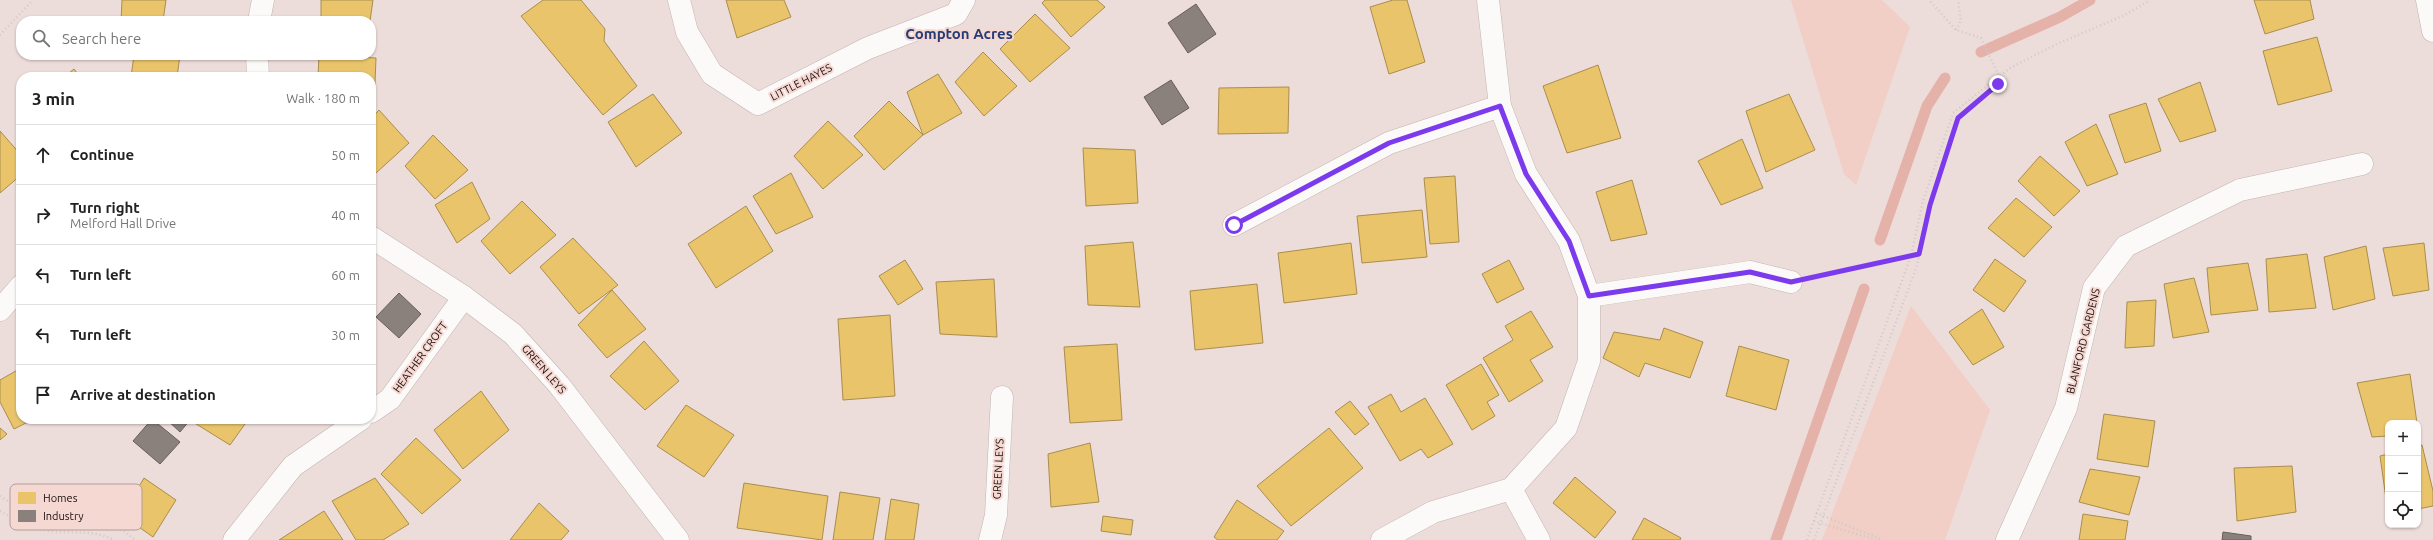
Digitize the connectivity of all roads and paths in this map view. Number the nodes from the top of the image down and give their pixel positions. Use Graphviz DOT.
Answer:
graph roads {
  1 [pos="33,0"];
  2 [pos="263,0"];
  3 [pos="679,0"];
  4 [pos="964,0"];
  5 [pos="1488,0"];
  6 [pos="1929,0"];
  7 [pos="1958,0"];
  8 [pos="2150,0"];
  9 [pos="2427,0"];
  10 [pos="18,16"];
  11 [pos="260,16"];
  12 [pos="16,18"];
  13 [pos="1956,30"];
  14 [pos="2433,31"];
  15 [pos="0,35"];
  16 [pos="257,60"];
  17 [pos="258,72"];
  18 [pos="1999,76"];
  19 [pos="1500,106"];
  20 [pos="2362,164"];
  21 [pos="1234,225"];
  22 [pos="376,240"];
  23 [pos="1919,254"];
  24 [pos="1911,256"];
  25 [pos="1791,282"];
  26 [pos="16,292"];
  27 [pos="1589,296"];
  28 [pos="464,297"];
  29 [pos="0,310"];
  30 [pos="1002,397"];
  31 [pos="376,409"];
  32 [pos="354,424"];
  33 [pos="1511,489"];
  34 [pos="0,496"];
  35 [pos="10,502"];
  36 [pos="0,510"];
  37 [pos="1816,513"];
  38 [pos="10,516"];
  39 [pos="1824,517"];
  40 [pos="1814,521"];
  41 [pos="1820,522"];
  42 [pos="45,530"];
  43 [pos="121,530"];
  44 [pos="114,540"];
  45 [pos="135,540"];
  46 [pos="234,540"];
  47 [pos="678,540"];
  48 [pos="990,540"];
  49 [pos="1382,540"];
  50 [pos="1539,540"];
  51 [pos="1807,540"];
  52 [pos="1814,540"];
  53 [pos="1876,540"];
  54 [pos="1883,540"];
  55 [pos="2007,540"];
  1 -- 10 [label="path"];
  2 -- 11 [label="street"];
  3 -- 4 [label="street, LITTLE HAYES"];
  5 -- 19 [label="street"];
  6 -- 13 [label="path"];
  7 -- 13 [label="path"];
  8 -- 18 [label="path"];
  9 -- 14 [label="street"];
  12 -- 15 [label="path"];
  13 -- 18 [label="path"];
  16 -- 17 [label="street"];
  18 -- 23 [label="path"];
  18 -- 24 [label="path"];
  19 -- 21 [label="street"];
  19 -- 27 [label="street"];
  20 -- 55 [label="street, BLANFORD GARDENS"];
  22 -- 28 [label="street, GREEN LEYS"];
  23 -- 24 [label="path"];
  23 -- 39 [label="path"];
  24 -- 25 [label="path"];
  24 -- 37 [label="path"];
  25 -- 27 [label="street"];
  26 -- 29 [label="street"];
  27 -- 33 [label="street"];
  28 -- 31 [label="street, HEATHER CROFT"];
  28 -- 47 [label="street, GREEN LEYS"];
  30 -- 48 [label="street, GREEN LEYS"];
  32 -- 46 [label="street"];
  33 -- 49 [label="street"];
  33 -- 50 [label="street"];
  34 -- 35 [label="path"];
  36 -- 38 [label="path"];
  37 -- 39 [label="path"];
  37 -- 40 [label="path"];
  39 -- 41 [label="path"];
  39 -- 54 [label="path"];
  40 -- 41 [label="path"];
  40 -- 51 [label="path"];
  41 -- 52 [label="path"];
  41 -- 53 [label="path"];
  42 -- 44 [label="path"];
  43 -- 45 [label="path"];
}
